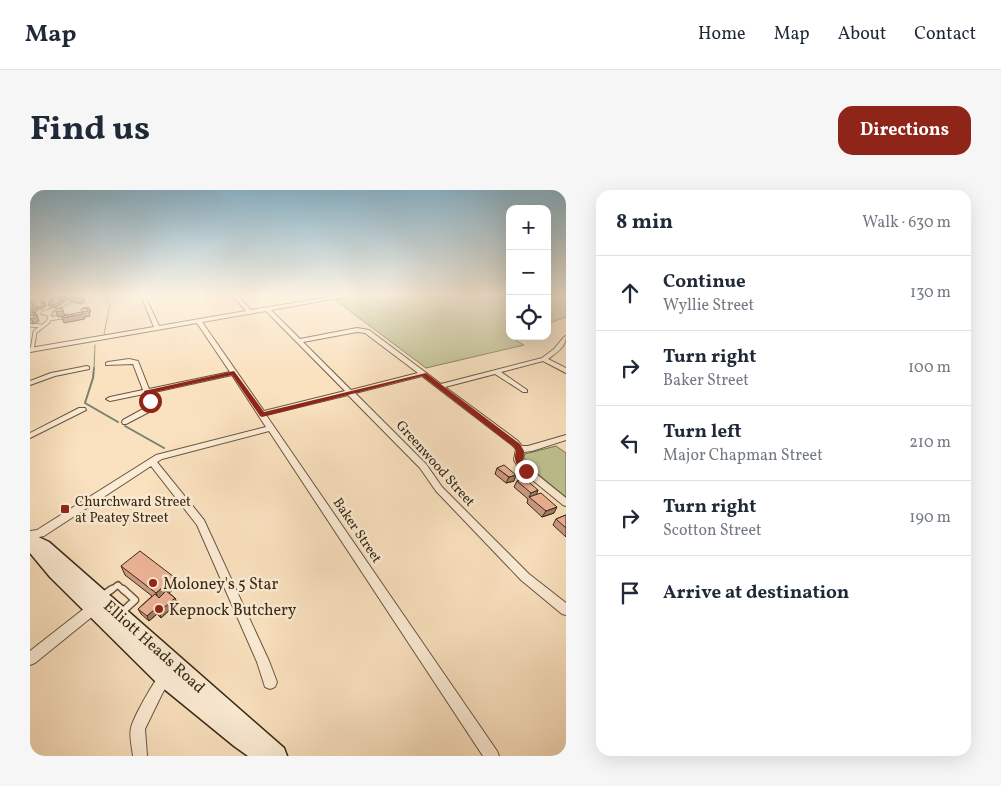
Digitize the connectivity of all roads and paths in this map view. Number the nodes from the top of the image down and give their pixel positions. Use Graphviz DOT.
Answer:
graph roads {
  1 [pos="46,322"];
  2 [pos="155,322"];
  3 [pos="191,322"];
  4 [pos="200,322"];
  5 [pos="281,322"];
  6 [pos="30,325"];
  7 [pos="42,326"];
  8 [pos="157,328"];
  9 [pos="566,338"];
  10 [pos="300,342"];
  11 [pos="31,350"];
  12 [pos="544,358"];
  13 [pos="108,364"];
  14 [pos="87,368"];
  15 [pos="495,371"];
  16 [pos="566,372"];
  17 [pos="234,373"];
  18 [pos="423,374"];
  19 [pos="30,382"];
  20 [pos="440,386"];
  21 [pos="147,391"];
  22 [pos="525,391"];
  23 [pos="351,392"];
  24 [pos="110,399"];
  25 [pos="82,410"];
  26 [pos="262,414"];
  27 [pos="126,422"];
  28 [pos="270,428"];
  29 [pos="30,436"];
  30 [pos="566,437"];
  31 [pos="520,448"];
  32 [pos="152,461"];
  33 [pos="566,503"];
  34 [pos="30,535"];
  35 [pos="30,541"];
  36 [pos="98,602"];
  37 [pos="566,610"];
  38 [pos="30,659"];
  39 [pos="170,671"];
  40 [pos="270,682"];
  41 [pos="140,756"];
  42 [pos="267,756"];
  43 [pos="276,756"];
  44 [pos="492,756"];
  1 -- 7 [label="lane"];
  2 -- 8 [label="street"];
  3 -- 8 [label="street"];
  4 -- 17 [label="street, Baker Street"];
  5 -- 10 [label="street, Greenwood Street"];
  6 -- 7 [label="lane"];
  7 -- 11 [label="lane"];
  8 -- 11 [label="street"];
  9 -- 12 [label="street"];
  10 -- 18 [label="street"];
  10 -- 23 [label="street, Greenwood Street"];
  12 -- 15 [label="street"];
  12 -- 16 [label="street"];
  13 -- 21 [label="street"];
  14 -- 19 [label="street"];
  15 -- 20 [label="street"];
  15 -- 22 [label="street"];
  17 -- 21 [label="street"];
  17 -- 26 [label="street, Baker Street"];
  18 -- 20 [label="street"];
  18 -- 23 [label="street"];
  20 -- 31 [label="street"];
  21 -- 24 [label="street"];
  21 -- 27 [label="street"];
  23 -- 26 [label="street"];
  23 -- 37 [label="street, Greenwood Street"];
  25 -- 29 [label="street"];
  26 -- 28 [label="street, Baker Street"];
  28 -- 32 [label="street"];
  28 -- 44 [label="street, Baker Street"];
  30 -- 31 [label="street"];
  31 -- 33 [label="street"];
  32 -- 34 [label="street"];
  32 -- 40 [label="street"];
  35 -- 36 [label="street, Elliott Heads Road"];
  36 -- 38 [label="street"];
  36 -- 39 [label="street, Elliott Heads Road"];
  36 -- 39 [label="street, Elliott Heads Road"];
  39 -- 41 [label="street"];
  39 -- 42 [label="street, Elliott Heads Road"];
  39 -- 43 [label="street, Elliott Heads Road"];
}
